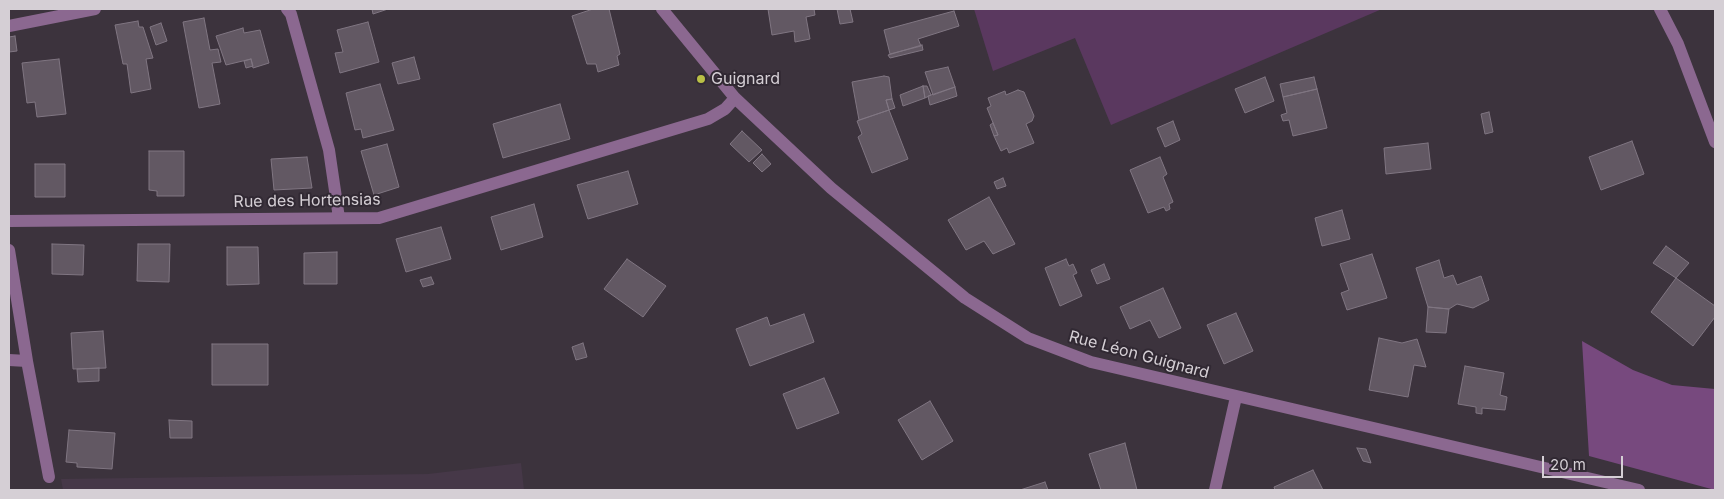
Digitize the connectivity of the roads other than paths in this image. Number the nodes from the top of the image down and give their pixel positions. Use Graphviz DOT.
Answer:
graph roads {
  1 [pos="95,9"];
  2 [pos="287,9"];
  3 [pos="662,9"];
  4 [pos="1660,9"];
  5 [pos="9,26"];
  6 [pos="735,98"];
  7 [pos="1715,142"];
  8 [pos="339,218"];
  9 [pos="9,221"];
  10 [pos="9,250"];
  11 [pos="9,360"];
  12 [pos="27,361"];
  13 [pos="1236,397"];
  14 [pos="49,477"];
  15 [pos="1215,490"];
  16 [pos="1639,490"];
  1 -- 5 [label="street"];
  2 -- 8 [label="street"];
  3 -- 6 [label="street, Rue Léon Guignard"];
  4 -- 7 [label="street"];
  6 -- 8 [label="street, Rue des Hortensias"];
  6 -- 13 [label="street, Rue Léon Guignard"];
  8 -- 9 [label="street, Rue des Hortensias"];
  10 -- 12 [label="street"];
  11 -- 12 [label="street"];
  12 -- 14 [label="street"];
  13 -- 15 [label="street"];
  13 -- 16 [label="street, Rue Léon Guignard"];
}
